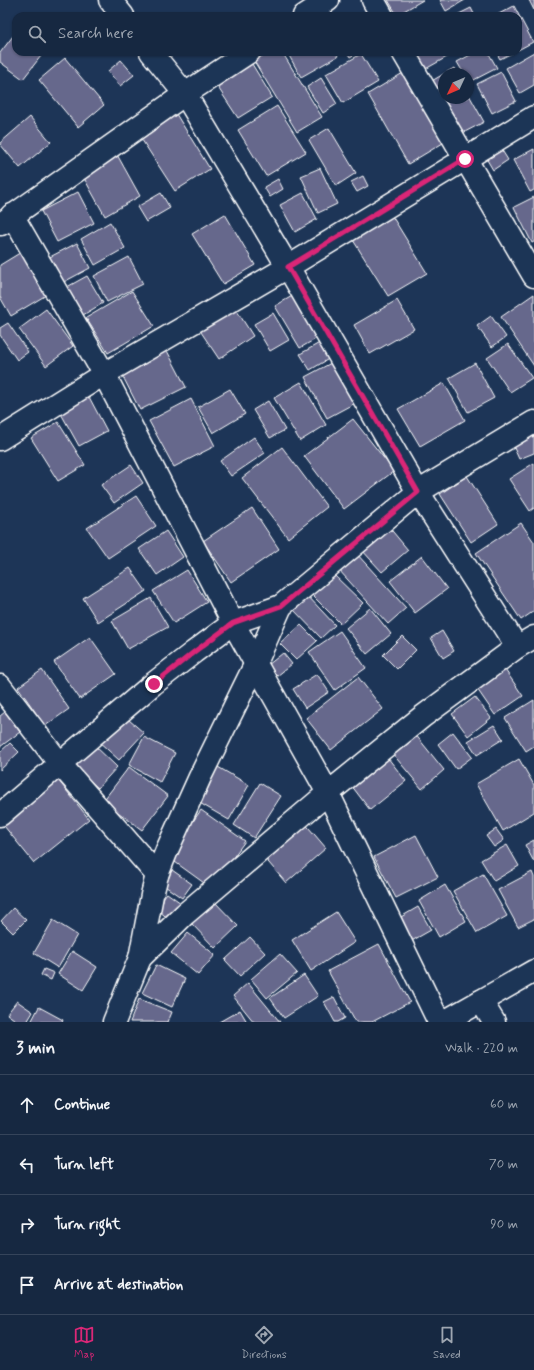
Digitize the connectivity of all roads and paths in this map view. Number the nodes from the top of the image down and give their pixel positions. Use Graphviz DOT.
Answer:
graph roads {
  1 [pos="110,0"];
  2 [pos="328,0"];
  3 [pos="373,0"];
  4 [pos="120,12"];
  5 [pos="310,12"];
  6 [pos="380,12"];
  7 [pos="154,56"];
  8 [pos="243,56"];
  9 [pos="405,56"];
  10 [pos="185,94"];
  11 [pos="534,117"];
  12 [pos="465,159"];
  13 [pos="6,220"];
  14 [pos="288,267"];
  15 [pos="534,276"];
  16 [pos="104,374"];
  17 [pos="534,422"];
  18 [pos="0,439"];
  19 [pos="418,492"];
  20 [pos="281,606"];
  21 [pos="233,623"];
  22 [pos="525,642"];
  23 [pos="255,665"];
  24 [pos="0,686"];
  25 [pos="60,764"];
  26 [pos="328,794"];
  27 [pos="0,815"];
  28 [pos="157,875"];
  29 [pos="140,958"];
  30 [pos="534,971"];
  31 [pos="481,1001"];
  32 [pos="114,1022"];
  33 [pos="440,1022"];
  34 [pos="444,1022"];
  35 [pos="494,1022"];
  1 -- 4 [label="main road"];
  2 -- 5 [label="main road"];
  3 -- 6 [label="main road"];
  7 -- 10 [label="main road"];
  8 -- 10 [label="main road"];
  9 -- 12 [label="main road"];
  10 -- 13 [label="main road"];
  10 -- 14 [label="main road"];
  11 -- 12 [label="main road"];
  12 -- 14 [label="main road"];
  12 -- 15 [label="main road"];
  13 -- 16 [label="main road"];
  14 -- 16 [label="main road"];
  14 -- 19 [label="main road"];
  16 -- 18 [label="main road"];
  16 -- 21 [label="main road"];
  17 -- 19 [label="main road"];
  19 -- 20 [label="main road"];
  19 -- 22 [label="main road"];
  20 -- 21 [label="main road"];
  20 -- 23 [label="main road"];
  21 -- 23 [label="main road"];
  21 -- 25 [label="main road"];
  22 -- 26 [label="main road"];
  23 -- 26 [label="main road"];
  23 -- 28 [label="main road"];
  24 -- 25 [label="main road"];
  25 -- 27 [label="main road"];
  25 -- 28 [label="main road"];
  26 -- 29 [label="main road"];
  26 -- 33 [label="main road"];
  28 -- 29 [label="main road"];
  29 -- 32 [label="main road"];
  30 -- 31 [label="main road"];
  31 -- 34 [label="main road"];
  31 -- 35 [label="main road"];
}
